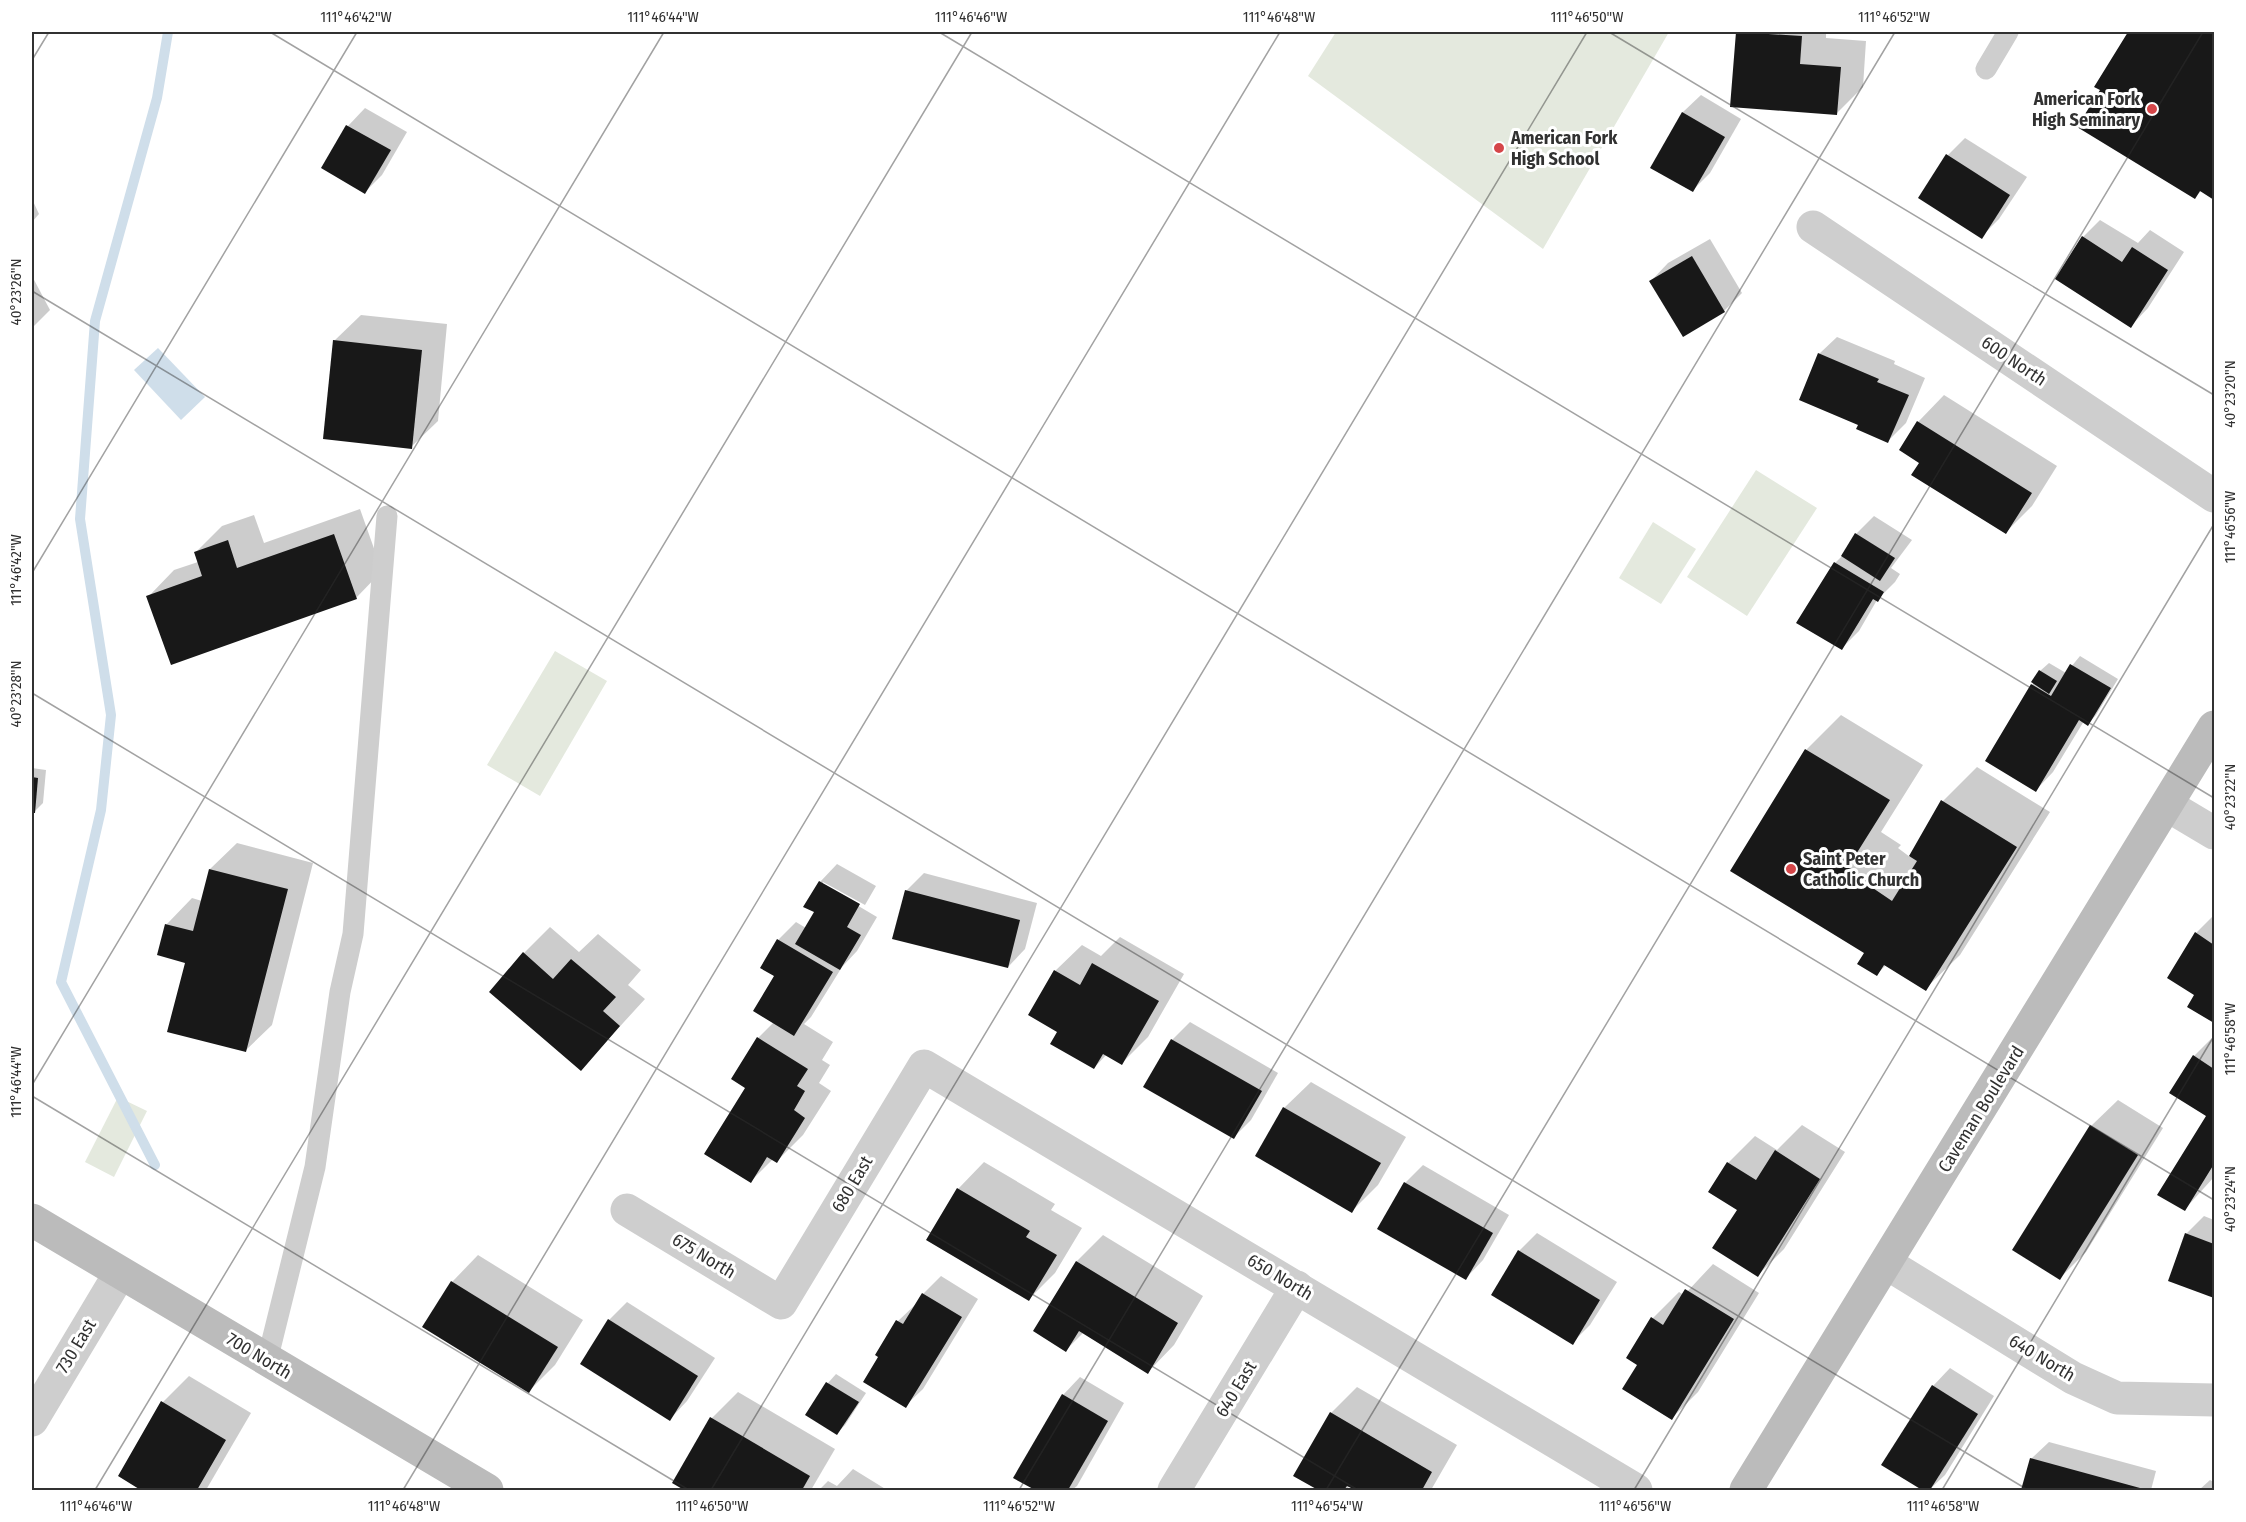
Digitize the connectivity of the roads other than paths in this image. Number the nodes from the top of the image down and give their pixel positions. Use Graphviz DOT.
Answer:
graph roads {
  1 [pos="2008,32"];
  2 [pos="1986,69"];
  3 [pos="1813,227"];
  4 [pos="2214,496"];
  5 [pos="387,516"];
  6 [pos="2214,727"];
  7 [pos="2167,805"];
  8 [pos="2214,833"];
  9 [pos="924,1066"];
  10 [pos="627,1209"];
  11 [pos="32,1220"];
  12 [pos="1886,1263"];
  13 [pos="120,1273"];
  14 [pos="1297,1287"];
  15 [pos="781,1303"];
  16 [pos="267,1361"];
  17 [pos="2214,1400"];
  18 [pos="32,1420"];
  19 [pos="487,1491"];
  20 [pos="1174,1491"];
  21 [pos="1636,1491"];
  22 [pos="1746,1491"];
  1 -- 2 [label="lane"];
  3 -- 4 [label="street, 600 North"];
  5 -- 16 [label="lane"];
  6 -- 7 [label="street, Caveman Boulevard"];
  7 -- 8 [label="street"];
  7 -- 12 [label="street, Caveman Boulevard"];
  9 -- 14 [label="street, 650 North"];
  9 -- 15 [label="street, 680 East"];
  10 -- 15 [label="street, 675 North"];
  11 -- 13 [label="street, 700 North"];
  12 -- 17 [label="street, 640 North"];
  12 -- 22 [label="street, Caveman Boulevard"];
  13 -- 16 [label="street, 700 North"];
  13 -- 18 [label="street, 730 East"];
  14 -- 20 [label="street, 640 East"];
  14 -- 21 [label="street, 650 North"];
  16 -- 19 [label="street, 700 North"];
}
